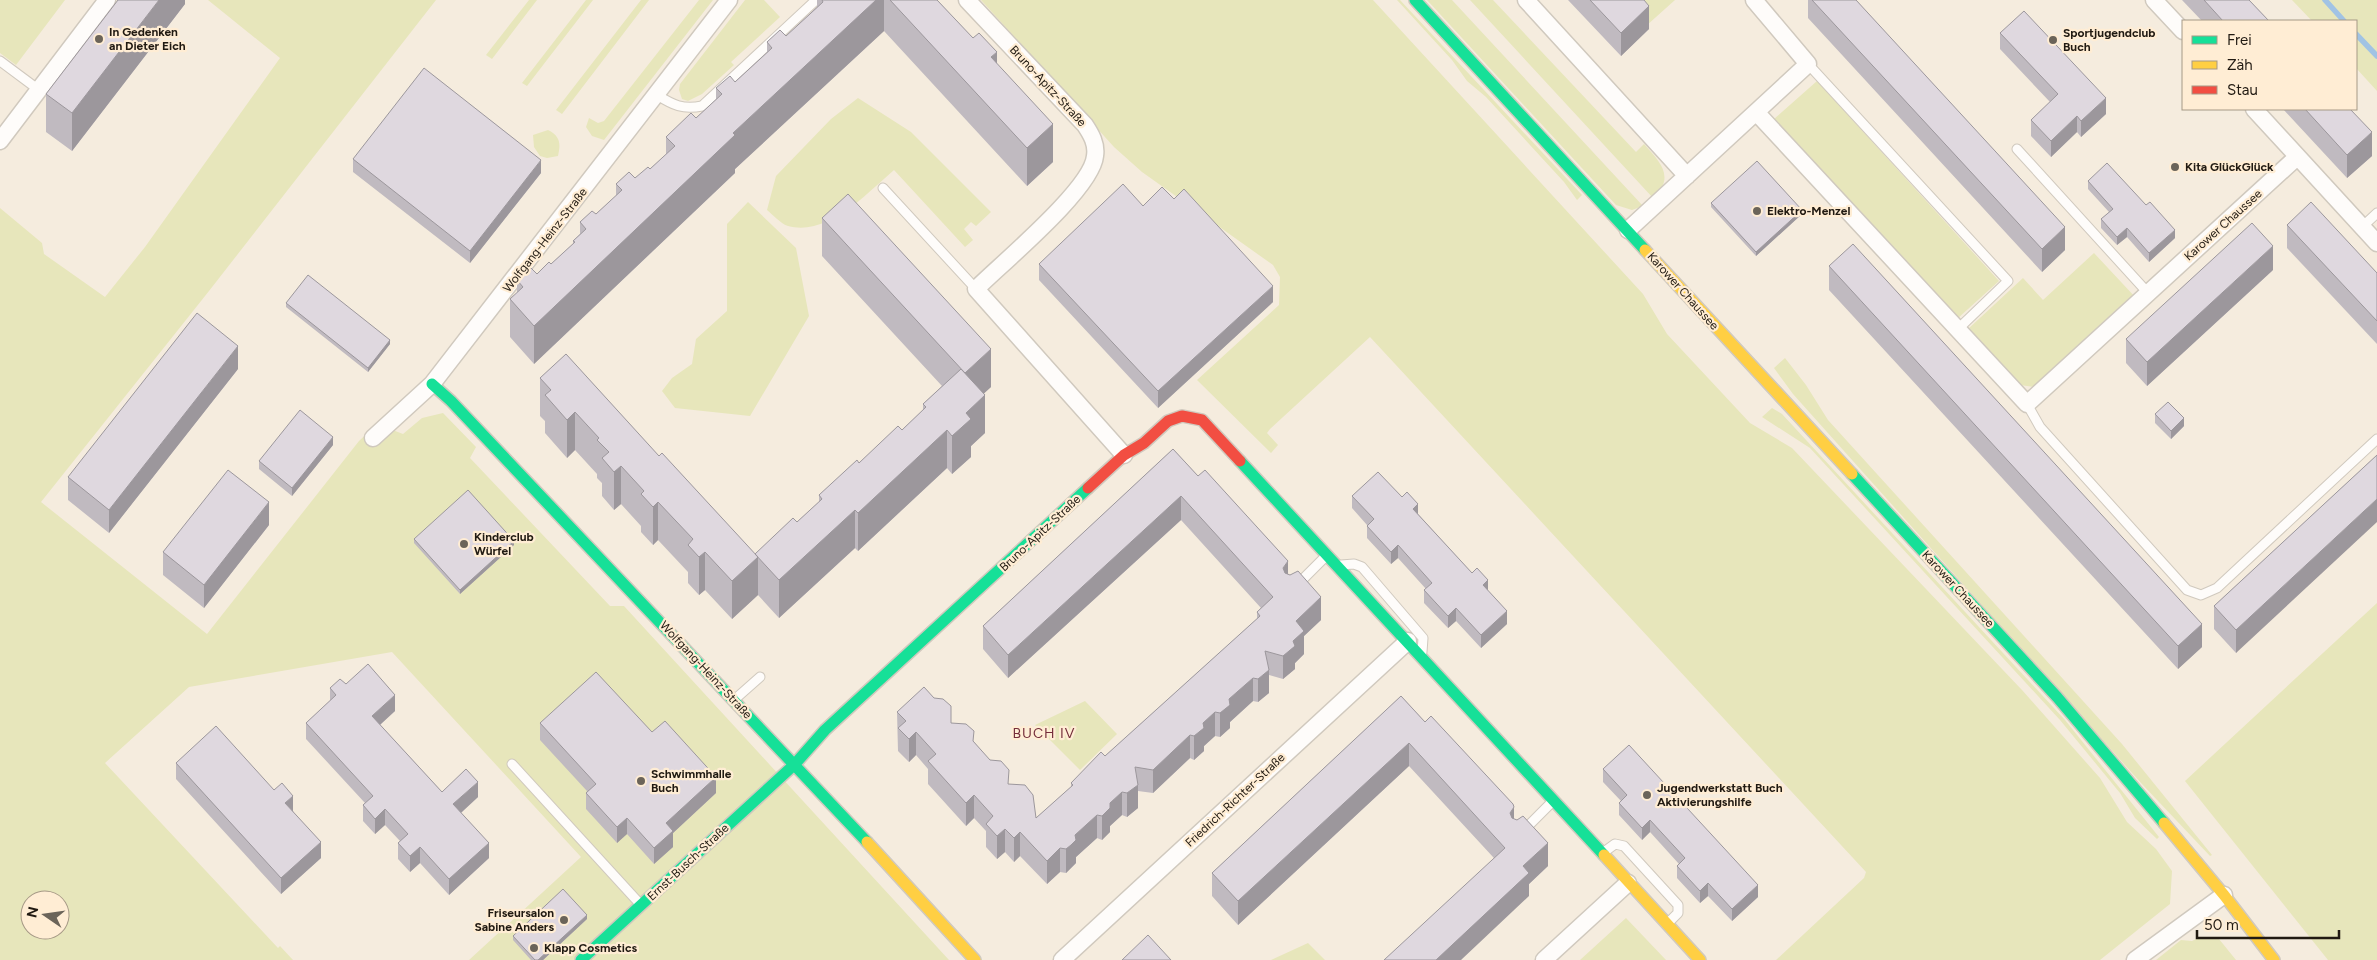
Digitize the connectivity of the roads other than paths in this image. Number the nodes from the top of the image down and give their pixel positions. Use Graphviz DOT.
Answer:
graph roads {
  1 [pos="107,0"];
  2 [pos="729,0"];
  3 [pos="816,0"];
  4 [pos="967,0"];
  5 [pos="1415,0"];
  6 [pos="1526,0"];
  7 [pos="1754,0"];
  8 [pos="2154,0"];
  9 [pos="2182,30"];
  10 [pos="0,61"];
  11 [pos="1808,64"];
  12 [pos="39,90"];
  13 [pos="657,95"];
  14 [pos="2255,110"];
  15 [pos="1756,112"];
  16 [pos="0,141"];
  17 [pos="2017,149"];
  18 [pos="2297,156"];
  19 [pos="1687,176"];
  20 [pos="883,188"];
  21 [pos="2377,213"];
  22 [pos="2362,227"];
  23 [pos="1628,230"];
  24 [pos="2377,242"];
  25 [pos="976,289"];
  26 [pos="2148,293"];
  27 [pos="1958,329"];
  28 [pos="432,384"];
  29 [pos="2027,404"];
  30 [pos="373,438"];
  31 [pos="2377,439"];
  32 [pos="1124,455"];
  33 [pos="1328,554"];
  34 [pos="1338,566"];
  35 [pos="1289,592"];
  36 [pos="1408,641"];
  37 [pos="1422,657"];
  38 [pos="760,677"];
  39 [pos="734,700"];
  40 [pos="512,764"];
  41 [pos="795,764"];
  42 [pos="1553,801"];
  43 [pos="1516,837"];
  44 [pos="1602,854"];
  45 [pos="1628,883"];
  46 [pos="2224,895"];
  47 [pos="641,906"];
  48 [pos="1666,924"];
  49 [pos="581,960"];
  50 [pos="976,960"];
  51 [pos="1062,960"];
  52 [pos="1544,960"];
  53 [pos="1700,960"];
  54 [pos="2135,960"];
  55 [pos="2274,960"];
  1 -- 12 [label="street"];
  2 -- 13 [label="street, Wolfgang-Heinz-Straße"];
  3 -- 13 [label="lane"];
  4 -- 25 [label="street, Bruno-Apitz-Straße"];
  5 -- 23 [label="street, Karower Chaussee"];
  6 -- 19 [label="street"];
  7 -- 11 [label="street"];
  8 -- 9 [label="street"];
  10 -- 12 [label="lane"];
  11 -- 15 [label="street"];
  11 -- 27 [label="lane"];
  12 -- 16 [label="street"];
  13 -- 28 [label="street, Wolfgang-Heinz-Straße"];
  14 -- 18 [label="street"];
  15 -- 19 [label="street"];
  15 -- 27 [label="street"];
  17 -- 26 [label="lane"];
  18 -- 22 [label="street"];
  18 -- 26 [label="street, Karower Chaussee"];
  19 -- 23 [label="street"];
  20 -- 25 [label="lane"];
  21 -- 22 [label="lane"];
  22 -- 24 [label="street"];
  23 -- 46 [label="street, Karower Chaussee"];
  25 -- 32 [label="street"];
  26 -- 29 [label="street, Karower Chaussee"];
  27 -- 29 [label="street"];
  28 -- 30 [label="street, Wolfgang-Heinz-Straße"];
  28 -- 39 [label="street, Wolfgang-Heinz-Straße"];
  29 -- 31 [label="lane"];
  32 -- 33 [label="street"];
  32 -- 41 [label="street, Bruno-Apitz-Straße"];
  33 -- 34 [label="street"];
  33 -- 35 [label="lane"];
  34 -- 36 [label="street"];
  34 -- 37 [label="lane"];
  36 -- 37 [label="street"];
  36 -- 51 [label="street, Friedrich-Richter-Straße"];
  37 -- 42 [label="street"];
  38 -- 39 [label="lane"];
  39 -- 41 [label="street, Wolfgang-Heinz-Straße"];
  40 -- 47 [label="lane"];
  41 -- 47 [label="street, Ernst-Busch-Straße"];
  41 -- 50 [label="street, Wolfgang-Heinz-Straße"];
  42 -- 43 [label="lane"];
  42 -- 44 [label="street"];
  44 -- 45 [label="street"];
  44 -- 48 [label="lane"];
  45 -- 48 [label="street"];
  45 -- 52 [label="street"];
  46 -- 54 [label="street"];
  46 -- 55 [label="street, Karower Chaussee"];
  47 -- 49 [label="street, Ernst-Busch-Straße"];
  48 -- 53 [label="street"];
}
